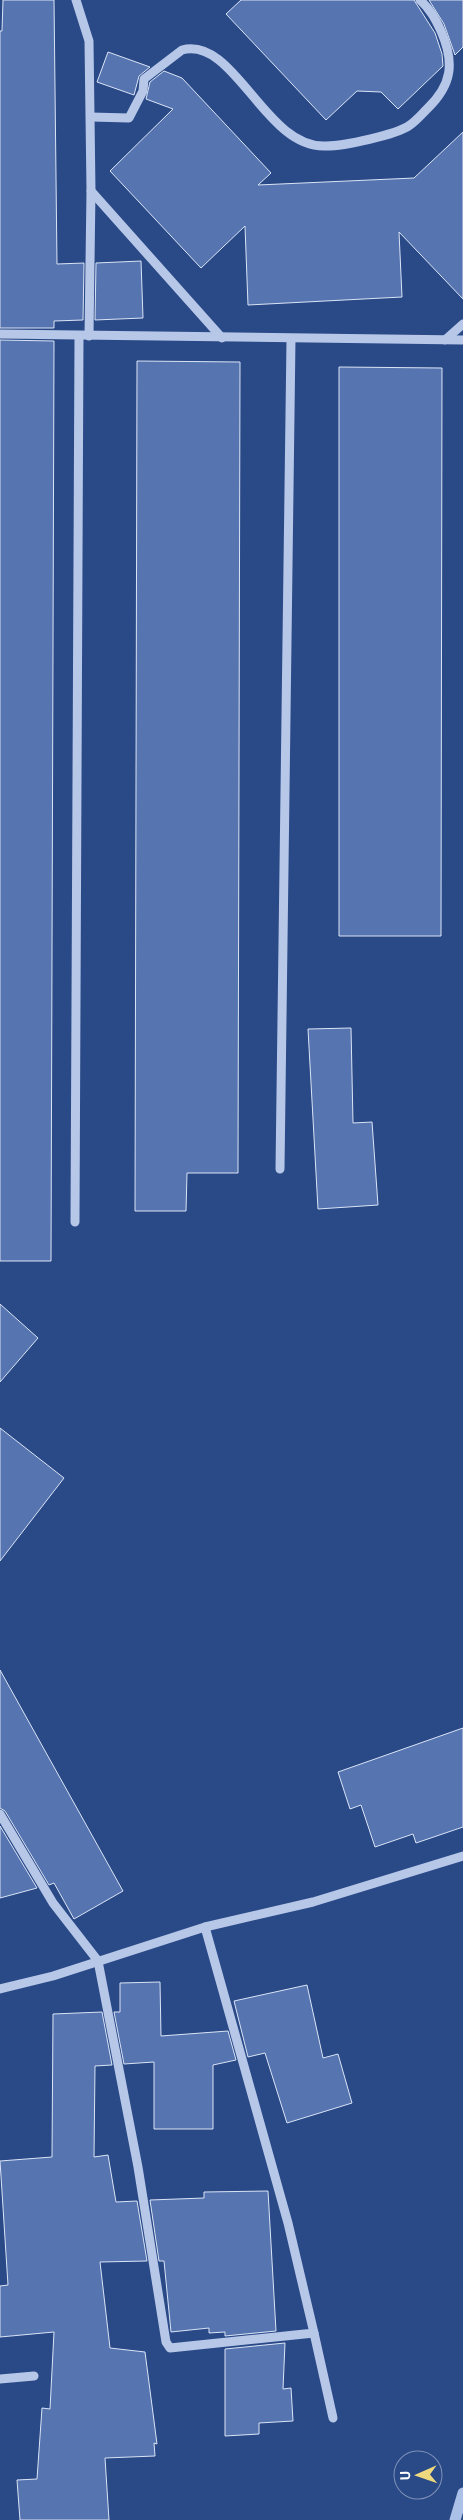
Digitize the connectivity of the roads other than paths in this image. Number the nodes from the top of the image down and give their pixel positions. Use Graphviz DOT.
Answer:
graph roads {
  1 [pos="76,0"];
  2 [pos="420,0"];
  3 [pos="91,117"];
  4 [pos="91,192"];
  5 [pos="463,324"];
  6 [pos="0,334"];
  7 [pos="84,336"];
  8 [pos="222,338"];
  9 [pos="291,339"];
  10 [pos="445,340"];
  11 [pos="463,340"];
  12 [pos="280,1169"];
  13 [pos="75,1222"];
  14 [pos="0,1814"];
  15 [pos="463,1856"];
  16 [pos="205,1927"];
  17 [pos="98,1961"];
  18 [pos="0,1989"];
  19 [pos="314,2333"];
  20 [pos="34,2376"];
  21 [pos="0,2379"];
  22 [pos="333,2418"];
  1 -- 3 [label="street"];
  2 -- 3 [label="street"];
  3 -- 4 [label="street"];
  4 -- 7 [label="street"];
  4 -- 8 [label="street"];
  5 -- 10 [label="street"];
  6 -- 7 [label="street"];
  7 -- 8 [label="street"];
  7 -- 13 [label="street"];
  8 -- 9 [label="street"];
  9 -- 10 [label="street"];
  9 -- 12 [label="street"];
  10 -- 11 [label="street"];
  14 -- 17 [label="street"];
  15 -- 16 [label="street"];
  16 -- 17 [label="street"];
  16 -- 19 [label="street"];
  17 -- 18 [label="street"];
  17 -- 19 [label="street"];
  19 -- 22 [label="street"];
  20 -- 21 [label="street"];
}
